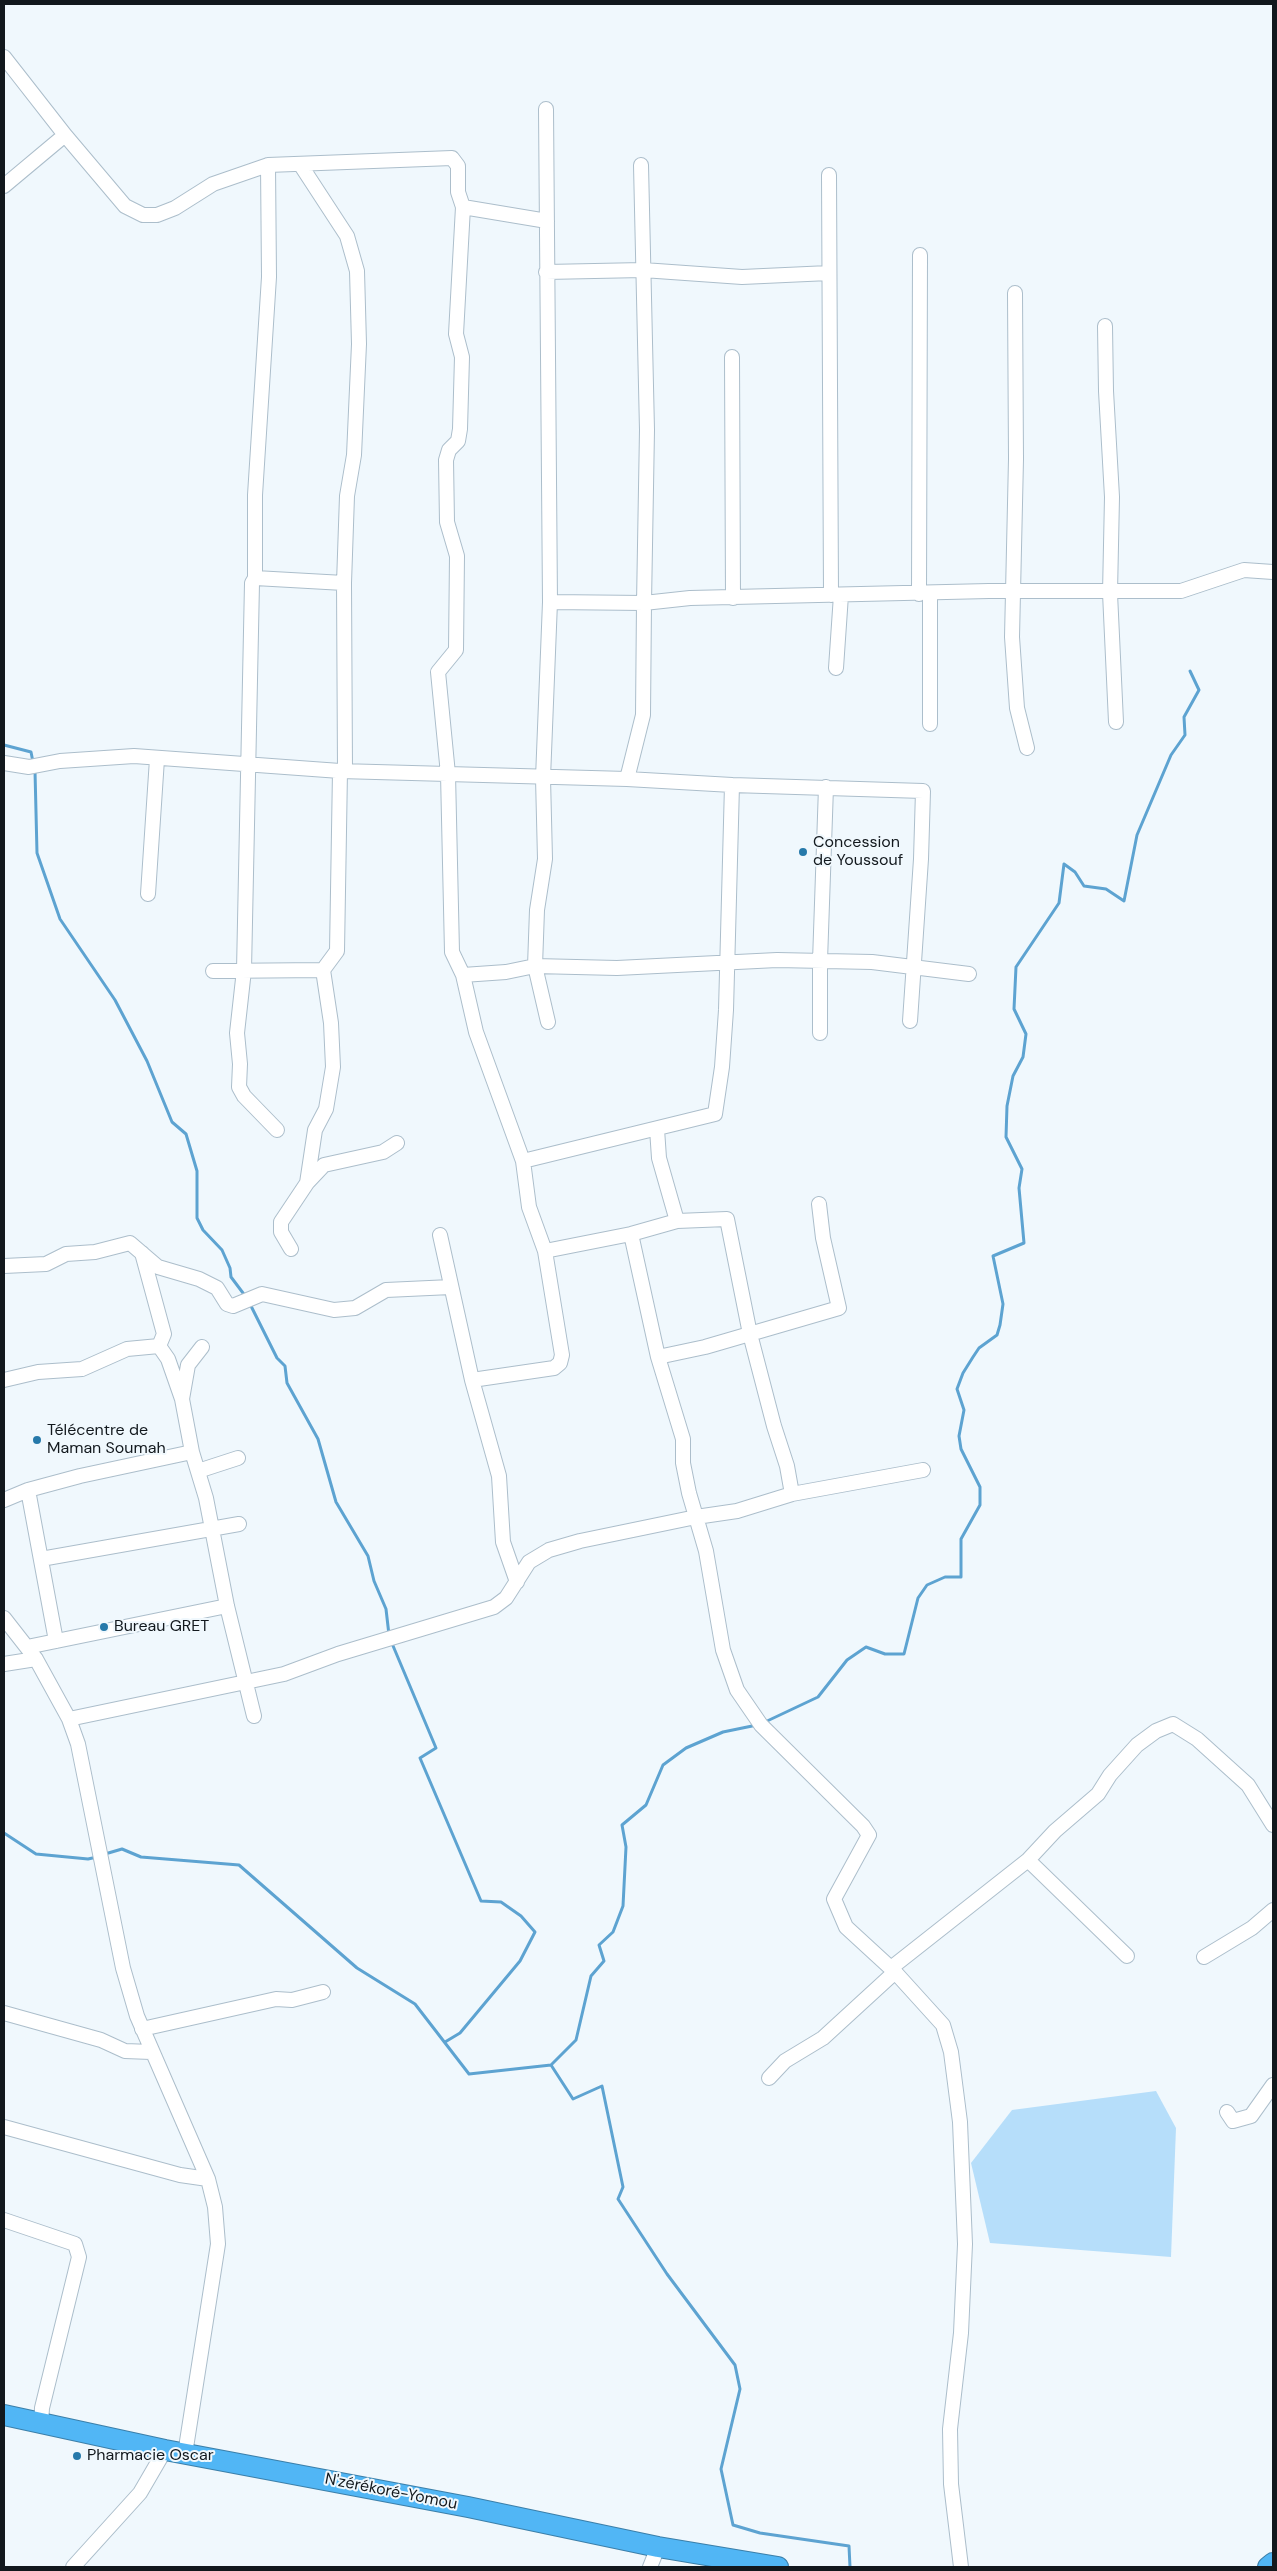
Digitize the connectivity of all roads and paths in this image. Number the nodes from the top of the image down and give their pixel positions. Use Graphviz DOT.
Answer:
graph roads {
  1 [pos="4,58"];
  2 [pos="546,109"];
  3 [pos="65,135"];
  4 [pos="300,164"];
  5 [pos="268,165"];
  6 [pos="641,165"];
  7 [pos="829,175"];
  8 [pos="4,186"];
  9 [pos="463,207"];
  10 [pos="547,221"];
  11 [pos="920,255"];
  12 [pos="643,270"];
  13 [pos="546,272"];
  14 [pos="829,273"];
  15 [pos="1015,293"];
  16 [pos="1105,326"];
  17 [pos="732,357"];
  18 [pos="1273,572"];
  19 [pos="255,578"];
  20 [pos="344,583"];
  21 [pos="1012,591"];
  22 [pos="1110,593"];
  23 [pos="924,594"];
  24 [pos="836,595"];
  25 [pos="733,598"];
  26 [pos="550,602"];
  27 [pos="644,603"];
  28 [pos="836,668"];
  29 [pos="1116,722"];
  30 [pos="930,724"];
  31 [pos="1027,748"];
  32 [pos="157,758"];
  33 [pos="4,762"];
  34 [pos="247,766"];
  35 [pos="343,770"];
  36 [pos="448,774"];
  37 [pos="543,778"];
  38 [pos="627,780"];
  39 [pos="732,785"];
  40 [pos="826,787"];
  41 [pos="148,894"];
  42 [pos="726,961"];
  43 [pos="820,961"];
  44 [pos="534,966"];
  45 [pos="912,967"];
  46 [pos="244,970"];
  47 [pos="323,970"];
  48 [pos="213,971"];
  49 [pos="969,974"];
  50 [pos="463,975"];
  51 [pos="910,1021"];
  52 [pos="548,1022"];
  53 [pos="820,1034"];
  54 [pos="657,1129"];
  55 [pos="277,1130"];
  56 [pos="397,1143"];
  57 [pos="523,1161"];
  58 [pos="307,1183"];
  59 [pos="819,1204"];
  60 [pos="678,1221"];
  61 [pos="631,1234"];
  62 [pos="440,1236"];
  63 [pos="291,1249"];
  64 [pos="142,1252"];
  65 [pos="545,1252"];
  66 [pos="4,1266"];
  67 [pos="451,1287"];
  68 [pos="750,1334"];
  69 [pos="159,1346"];
  70 [pos="202,1347"];
  71 [pos="658,1357"];
  72 [pos="4,1380"];
  73 [pos="472,1380"];
  74 [pos="182,1399"];
  75 [pos="192,1452"];
  76 [pos="238,1458"];
  77 [pos="923,1470"];
  78 [pos="198,1471"];
  79 [pos="28,1490"];
  80 [pos="792,1494"];
  81 [pos="4,1500"];
  82 [pos="696,1517"];
  83 [pos="239,1524"];
  84 [pos="212,1528"];
  85 [pos="41,1559"];
  86 [pos="517,1582"];
  87 [pos="227,1606"];
  88 [pos="4,1618"];
  89 [pos="56,1641"];
  90 [pos="27,1647"];
  91 [pos="36,1659"];
  92 [pos="4,1664"];
  93 [pos="247,1682"];
  94 [pos="254,1716"];
  95 [pos="69,1719"];
  96 [pos="1273,1825"];
  97 [pos="1028,1860"];
  98 [pos="1273,1910"];
  99 [pos="1127,1956"];
  100 [pos="1204,1958"];
  101 [pos="893,1970"];
  102 [pos="323,1992"];
  103 [pos="4,2012"];
  104 [pos="142,2029"];
  105 [pos="151,2052"];
  106 [pos="769,2078"];
  107 [pos="1273,2085"];
  108 [pos="1227,2112"];
  109 [pos="4,2127"];
  110 [pos="208,2179"];
  111 [pos="4,2220"];
  112 [pos="4,2415"];
  113 [pos="41,2424"];
  114 [pos="165,2450"];
  115 [pos="186,2454"];
  116 [pos="658,2547"];
  117 [pos="1273,2563"];
  118 [pos="73,2567"];
  119 [pos="650,2567"];
  120 [pos="778,2567"];
  121 [pos="961,2567"];
  122 [pos="1268,2567"];
  1 -- 3 [label="street"];
  2 -- 10 [label="street"];
  3 -- 5 [label="street"];
  3 -- 8 [label="street"];
  4 -- 5 [label="street"];
  4 -- 9 [label="street"];
  4 -- 20 [label="street"];
  5 -- 19 [label="street"];
  6 -- 12 [label="street"];
  7 -- 14 [label="street"];
  9 -- 10 [label="street"];
  9 -- 36 [label="street"];
  10 -- 13 [label="street"];
  11 -- 23 [label="street"];
  12 -- 13 [label="street"];
  12 -- 14 [label="street"];
  12 -- 27 [label="street"];
  13 -- 26 [label="street"];
  14 -- 24 [label="street"];
  15 -- 21 [label="street"];
  16 -- 22 [label="street"];
  17 -- 25 [label="street"];
  18 -- 22 [label="street"];
  19 -- 20 [label="street"];
  19 -- 34 [label="street"];
  20 -- 35 [label="street"];
  21 -- 22 [label="street"];
  21 -- 23 [label="street"];
  21 -- 31 [label="street"];
  22 -- 29 [label="street"];
  23 -- 24 [label="street"];
  23 -- 30 [label="street"];
  24 -- 25 [label="street"];
  24 -- 28 [label="street"];
  25 -- 27 [label="street"];
  26 -- 27 [label="street"];
  26 -- 37 [label="street"];
  27 -- 38 [label="street"];
  32 -- 33 [label="street"];
  32 -- 34 [label="street"];
  32 -- 41 [label="street"];
  34 -- 35 [label="street"];
  34 -- 46 [label="street"];
  35 -- 36 [label="street"];
  35 -- 47 [label="street"];
  36 -- 37 [label="street"];
  36 -- 50 [label="street"];
  37 -- 38 [label="street"];
  37 -- 44 [label="street"];
  38 -- 39 [label="street"];
  39 -- 40 [label="street"];
  39 -- 42 [label="street"];
  40 -- 43 [label="street"];
  40 -- 45 [label="street"];
  42 -- 43 [label="street"];
  42 -- 44 [label="street"];
  42 -- 54 [label="street"];
  43 -- 45 [label="street"];
  43 -- 53 [label="street"];
  44 -- 50 [label="street"];
  44 -- 52 [label="street"];
  45 -- 49 [label="street"];
  45 -- 51 [label="street"];
  46 -- 47 [label="street"];
  46 -- 48 [label="street"];
  46 -- 55 [label="street"];
  47 -- 58 [label="street"];
  50 -- 57 [label="street"];
  54 -- 57 [label="street"];
  54 -- 60 [label="street"];
  56 -- 58 [label="street"];
  57 -- 65 [label="street"];
  58 -- 63 [label="street"];
  59 -- 68 [label="street"];
  60 -- 61 [label="street"];
  60 -- 68 [label="street"];
  61 -- 65 [label="street"];
  61 -- 71 [label="street"];
  62 -- 67 [label="street"];
  64 -- 66 [label="street"];
  64 -- 67 [label="street"];
  64 -- 69 [label="street"];
  65 -- 73 [label="street"];
  67 -- 73 [label="street"];
  68 -- 71 [label="street"];
  68 -- 80 [label="street"];
  69 -- 72 [label="street"];
  69 -- 74 [label="street"];
  70 -- 74 [label="street"];
  71 -- 82 [label="street"];
  73 -- 86 [label="street"];
  74 -- 75 [label="street"];
  75 -- 78 [label="street"];
  75 -- 79 [label="street"];
  76 -- 78 [label="street"];
  77 -- 80 [label="street"];
  78 -- 84 [label="street"];
  79 -- 81 [label="street"];
  79 -- 85 [label="street"];
  80 -- 82 [label="street"];
  82 -- 86 [label="street"];
  82 -- 101 [label="street"];
  83 -- 84 [label="street"];
  84 -- 85 [label="street"];
  84 -- 87 [label="street"];
  85 -- 89 [label="street"];
  86 -- 93 [label="street"];
  87 -- 89 [label="street"];
  87 -- 93 [label="street"];
  88 -- 90 [label="street"];
  89 -- 90 [label="street"];
  90 -- 91 [label="street"];
  91 -- 92 [label="street"];
  91 -- 95 [label="street"];
  93 -- 94 [label="street"];
  93 -- 95 [label="street"];
  95 -- 104 [label="street"];
  96 -- 97 [label="street"];
  97 -- 99 [label="street"];
  97 -- 101 [label="street"];
  98 -- 100 [label="street"];
  101 -- 106 [label="street"];
  101 -- 121 [label="street"];
  102 -- 104 [label="street"];
  103 -- 105 [label="street"];
  104 -- 105 [label="street"];
  105 -- 110 [label="street"];
  107 -- 108 [label="street"];
  109 -- 110 [label="street"];
  110 -- 115 [label="street"];
  111 -- 113 [label="street"];
  112 -- 113 [label="highway, N'zérékoré-Yomou"];
  113 -- 114 [label="highway, N'zérékoré-Yomou"];
  114 -- 115 [label="highway, N'zérékoré-Yomou"];
  114 -- 118 [label="street"];
  115 -- 116 [label="highway, N'zérékoré-Yomou"];
  116 -- 119 [label="street"];
  116 -- 120 [label="highway, N'zérékoré-Yomou"];
  117 -- 122 [label="highway"];
}
